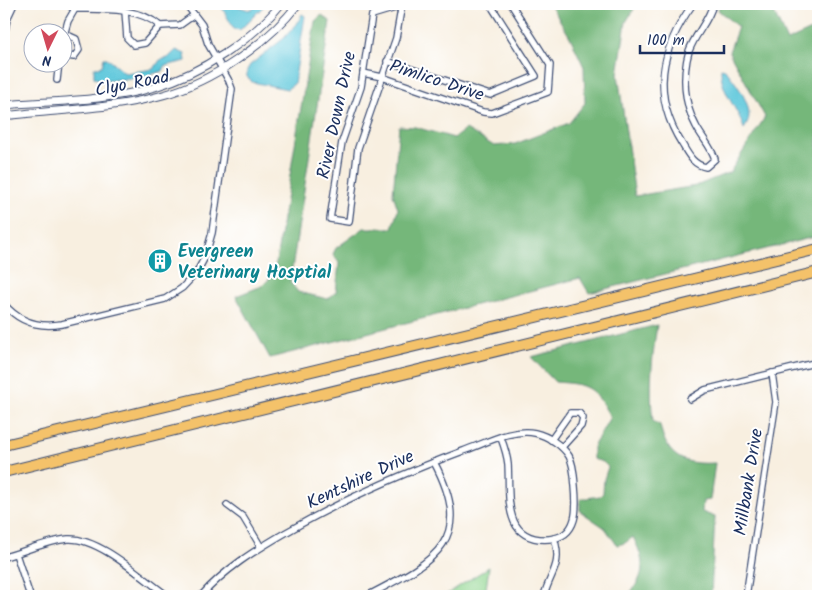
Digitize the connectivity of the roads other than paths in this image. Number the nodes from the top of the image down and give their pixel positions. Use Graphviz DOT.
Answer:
graph roads {
  1 [pos="14,4"];
  2 [pos="67,4"];
  3 [pos="186,4"];
  4 [pos="281,4"];
  5 [pos="298,4"];
  6 [pos="490,4"];
  7 [pos="511,4"];
  8 [pos="693,4"];
  9 [pos="713,4"];
  10 [pos="402,5"];
  11 [pos="75,9"];
  12 [pos="125,11"];
  13 [pos="194,15"];
  14 [pos="70,22"];
  15 [pos="160,26"];
  16 [pos="4,36"];
  17 [pos="72,38"];
  18 [pos="72,57"];
  19 [pos="216,58"];
  20 [pos="387,61"];
  21 [pos="223,69"];
  22 [pos="58,72"];
  23 [pos="363,73"];
  24 [pos="382,77"];
  25 [pos="57,80"];
  26 [pos="4,105"];
  27 [pos="4,116"];
  28 [pos="818,249"];
  29 [pos="818,272"];
  30 [pos="4,304"];
  31 [pos="818,362"];
  32 [pos="772,373"];
  33 [pos="690,400"];
  34 [pos="501,438"];
  35 [pos="551,440"];
  36 [pos="4,445"];
  37 [pos="562,448"];
  38 [pos="434,462"];
  39 [pos="4,472"];
  40 [pos="227,505"];
  41 [pos="554,538"];
  42 [pos="261,547"];
  43 [pos="16,554"];
  44 [pos="4,558"];
  45 [pos="30,596"];
  46 [pos="168,596"];
  47 [pos="201,596"];
  48 [pos="367,596"];
  49 [pos="544,596"];
  50 [pos="746,596"];
  1 -- 16 [label="street"];
  2 -- 11 [label="street"];
  3 -- 13 [label="street"];
  4 -- 19 [label="street, Clyo Road"];
  5 -- 21 [label="street, Clyo Road"];
  6 -- 20 [label="street, Pimlico Drive"];
  7 -- 24 [label="street, Pimlico Drive"];
  8 -- 9 [label="street"];
  10 -- 20 [label="street, River Down Drive"];
  10 -- 23 [label="street, River Down Drive"];
  11 -- 12 [label="street"];
  11 -- 14 [label="street"];
  12 -- 15 [label="street"];
  12 -- 15 [label="street"];
  13 -- 15 [label="street"];
  13 -- 19 [label="street"];
  17 -- 18 [label="street"];
  19 -- 21 [label="street"];
  19 -- 26 [label="street, Clyo Road"];
  20 -- 24 [label="street, River Down Drive"];
  21 -- 27 [label="street, Clyo Road"];
  21 -- 30 [label="street"];
  22 -- 25 [label="street"];
  23 -- 24 [label="street, Pimlico Drive"];
  23 -- 24 [label="street, River Down Drive"];
  28 -- 36 [label="highway"];
  29 -- 39 [label="highway"];
  31 -- 32 [label="street"];
  32 -- 33 [label="street"];
  32 -- 50 [label="street, Millbank Drive"];
  34 -- 35 [label="street, Kentshire Drive"];
  34 -- 38 [label="street, Kentshire Drive"];
  34 -- 41 [label="street"];
  35 -- 37 [label="street, Kentshire Drive"];
  35 -- 37 [label="street"];
  37 -- 41 [label="street"];
  38 -- 42 [label="street, Kentshire Drive"];
  38 -- 48 [label="street"];
  40 -- 42 [label="street"];
  41 -- 49 [label="street"];
  42 -- 47 [label="street, Kentshire Drive"];
  43 -- 44 [label="street"];
  43 -- 45 [label="street"];
  43 -- 46 [label="street"];
}
